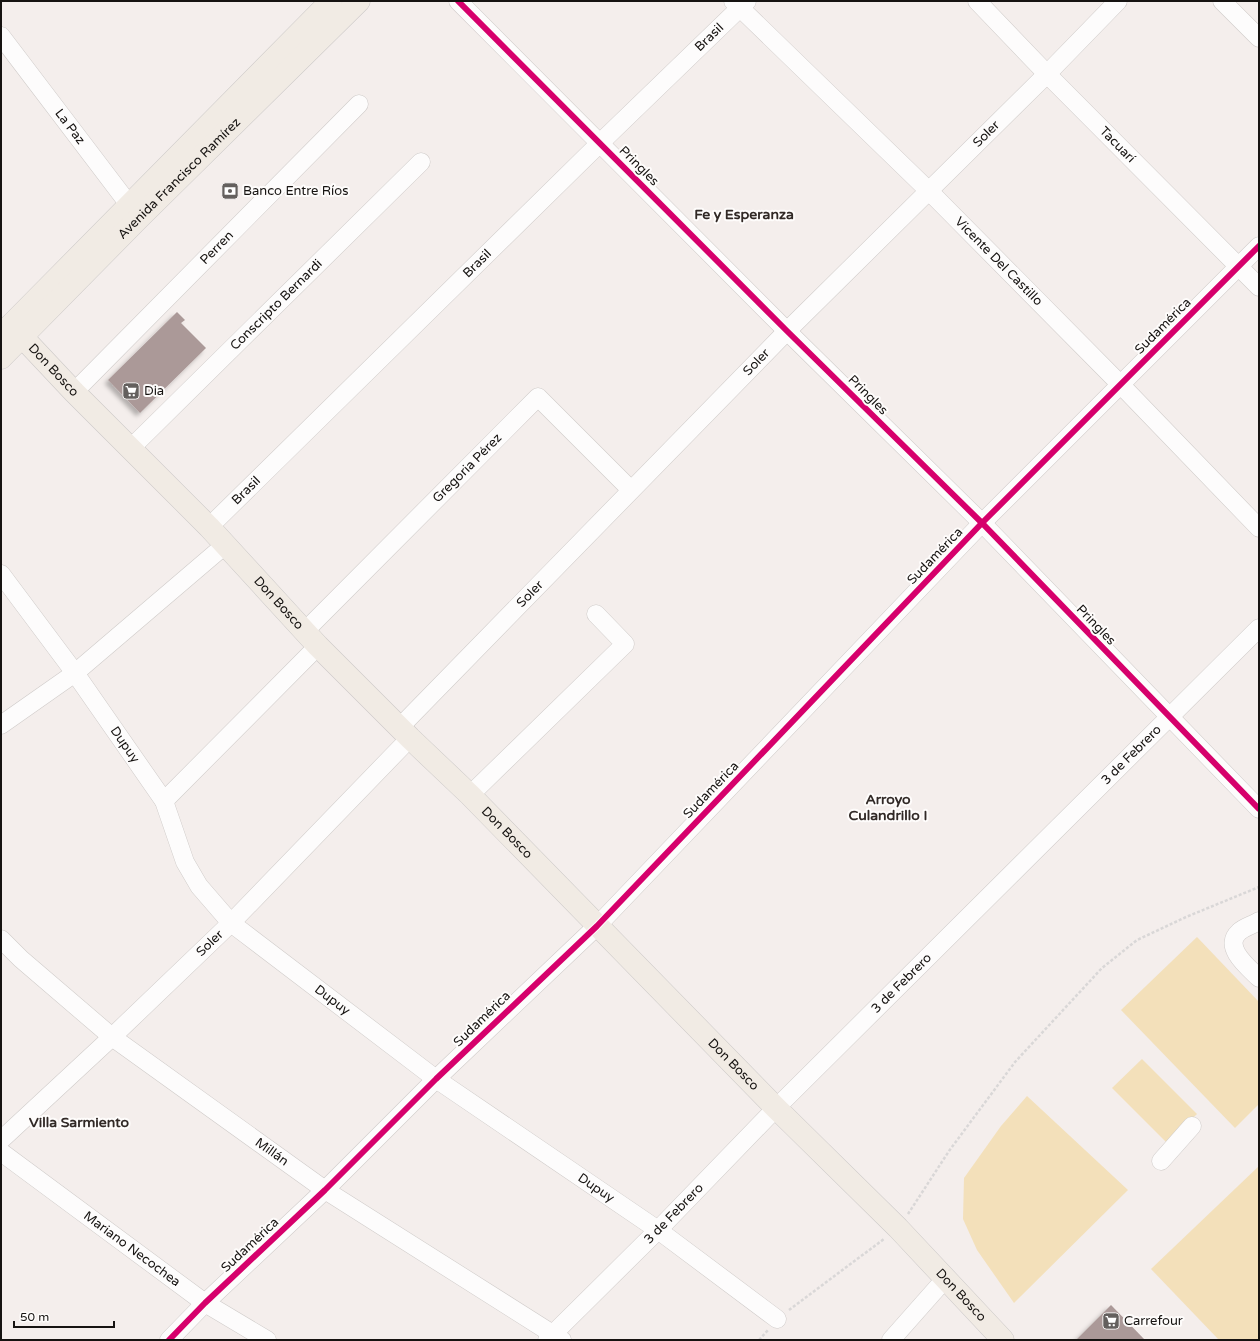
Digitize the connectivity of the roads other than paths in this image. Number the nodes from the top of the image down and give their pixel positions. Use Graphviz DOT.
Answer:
graph roads {
  1 [pos="331,1"];
  2 [pos="359,1"];
  3 [pos="458,1"];
  4 [pos="976,1"];
  5 [pos="1118,1"];
  6 [pos="1222,1"];
  7 [pos="740,3"];
  8 [pos="1,36"];
  9 [pos="1259,38"];
  10 [pos="1047,74"];
  11 [pos="359,104"];
  12 [pos="600,143"];
  13 [pos="421,162"];
  14 [pos="928,191"];
  15 [pos="134,211"];
  16 [pos="1259,246"];
  17 [pos="1238,266"];
  18 [pos="1259,287"];
  19 [pos="787,331"];
  20 [pos="11,333"];
  21 [pos="1,358"];
  22 [pos="1120,385"];
  23 [pos="74,392"];
  24 [pos="131,448"];
  25 [pos="631,490"];
  26 [pos="982,523"];
  27 [pos="209,528"];
  28 [pos="1259,528"];
  29 [pos="225,545"];
  30 [pos="1,574"];
  31 [pos="596,614"];
  32 [pos="1259,628"];
  33 [pos="312,639"];
  34 [pos="75,673"];
  35 [pos="1170,717"];
  36 [pos="1,725"];
  37 [pos="405,733"];
  38 [pos="470,795"];
  39 [pos="164,801"];
  40 [pos="1259,808"];
  41 [pos="231,922"];
  42 [pos="1259,922"];
  43 [pos="597,926"];
  44 [pos="1,939"];
  45 [pos="1259,978"];
  46 [pos="112,1037"];
  47 [pos="436,1079"];
  48 [pos="776,1108"];
  49 [pos="1192,1126"];
  50 [pos="1,1140"];
  51 [pos="1,1152"];
  52 [pos="1161,1161"];
  53 [pos="325,1190"];
  54 [pos="658,1230"];
  55 [pos="945,1279"];
  56 [pos="205,1303"];
  57 [pos="777,1319"];
  58 [pos="554,1338"];
  59 [pos="169,1340"];
  60 [pos="267,1340"];
  61 [pos="891,1340"];
  62 [pos="1003,1340"];
  1 -- 15 [label="main road, Avenida Francisco Ramírez"];
  2 -- 15 [label="main road, Avenida Francisco Ramírez"];
  3 -- 12 [label="street, Pringles"];
  4 -- 10 [label="street, Tacuarí"];
  5 -- 10 [label="street, Soler"];
  6 -- 9 [label="street"];
  7 -- 12 [label="street, Brasil"];
  7 -- 14 [label="street, Vicente Del Castillo"];
  8 -- 15 [label="street, La Paz"];
  10 -- 14 [label="street, Soler"];
  10 -- 17 [label="street, Tacuarí"];
  11 -- 23 [label="street, Perren"];
  12 -- 19 [label="street, Pringles"];
  12 -- 27 [label="street, Brasil"];
  13 -- 24 [label="street, Conscripto Bernardi"];
  14 -- 19 [label="street, Soler"];
  14 -- 22 [label="street, Vicente Del Castillo"];
  15 -- 20 [label="main road, Avenida Francisco Ramírez"];
  16 -- 17 [label="street, Sudamérica"];
  17 -- 18 [label="street, Tacuarí"];
  17 -- 22 [label="street, Sudamérica"];
  19 -- 25 [label="street, Soler"];
  19 -- 26 [label="street, Pringles"];
  20 -- 21 [label="main road, Avenida Francisco Ramírez"];
  20 -- 23 [label="main road, Don Bosco"];
  22 -- 26 [label="street, Sudamérica"];
  22 -- 28 [label="street, Vicente Del Castillo"];
  23 -- 24 [label="main road, Don Bosco"];
  24 -- 27 [label="main road, Don Bosco"];
  25 -- 33 [label="street, Gregoria Pérez"];
  25 -- 37 [label="street, Soler"];
  26 -- 35 [label="street, Pringles"];
  26 -- 43 [label="street, Sudamérica"];
  27 -- 29 [label="main road, Don Bosco"];
  29 -- 33 [label="main road, Don Bosco"];
  29 -- 34 [label="street"];
  30 -- 34 [label="street, Dupuy"];
  31 -- 38 [label="street"];
  32 -- 35 [label="street, 3 de Febrero"];
  33 -- 37 [label="main road, Don Bosco"];
  33 -- 39 [label="street"];
  34 -- 36 [label="street"];
  34 -- 39 [label="street, Dupuy"];
  35 -- 40 [label="street, Pringles"];
  35 -- 48 [label="street, 3 de Febrero"];
  37 -- 38 [label="main road, Don Bosco"];
  37 -- 41 [label="street, Soler"];
  38 -- 43 [label="main road, Don Bosco"];
  39 -- 41 [label="street, Dupuy"];
  41 -- 46 [label="street, Soler"];
  41 -- 47 [label="street, Dupuy"];
  42 -- 45 [label="street"];
  43 -- 47 [label="street, Sudamérica"];
  43 -- 48 [label="main road, Don Bosco"];
  44 -- 46 [label="street, Millán"];
  46 -- 50 [label="street, Soler"];
  46 -- 53 [label="street, Millán"];
  47 -- 53 [label="street, Sudamérica"];
  47 -- 54 [label="street, Dupuy"];
  48 -- 54 [label="street, 3 de Febrero"];
  48 -- 55 [label="main road, Don Bosco"];
  49 -- 52 [label="street"];
  51 -- 56 [label="street, Mariano Necochea"];
  53 -- 56 [label="street, Sudamérica"];
  53 -- 58 [label="street, Millán"];
  54 -- 57 [label="street, Dupuy"];
  54 -- 58 [label="street, 3 de Febrero"];
  55 -- 61 [label="street"];
  55 -- 62 [label="main road, Don Bosco"];
  56 -- 59 [label="street, Sudamérica"];
  56 -- 60 [label="street, Mariano Necochea"];
}
